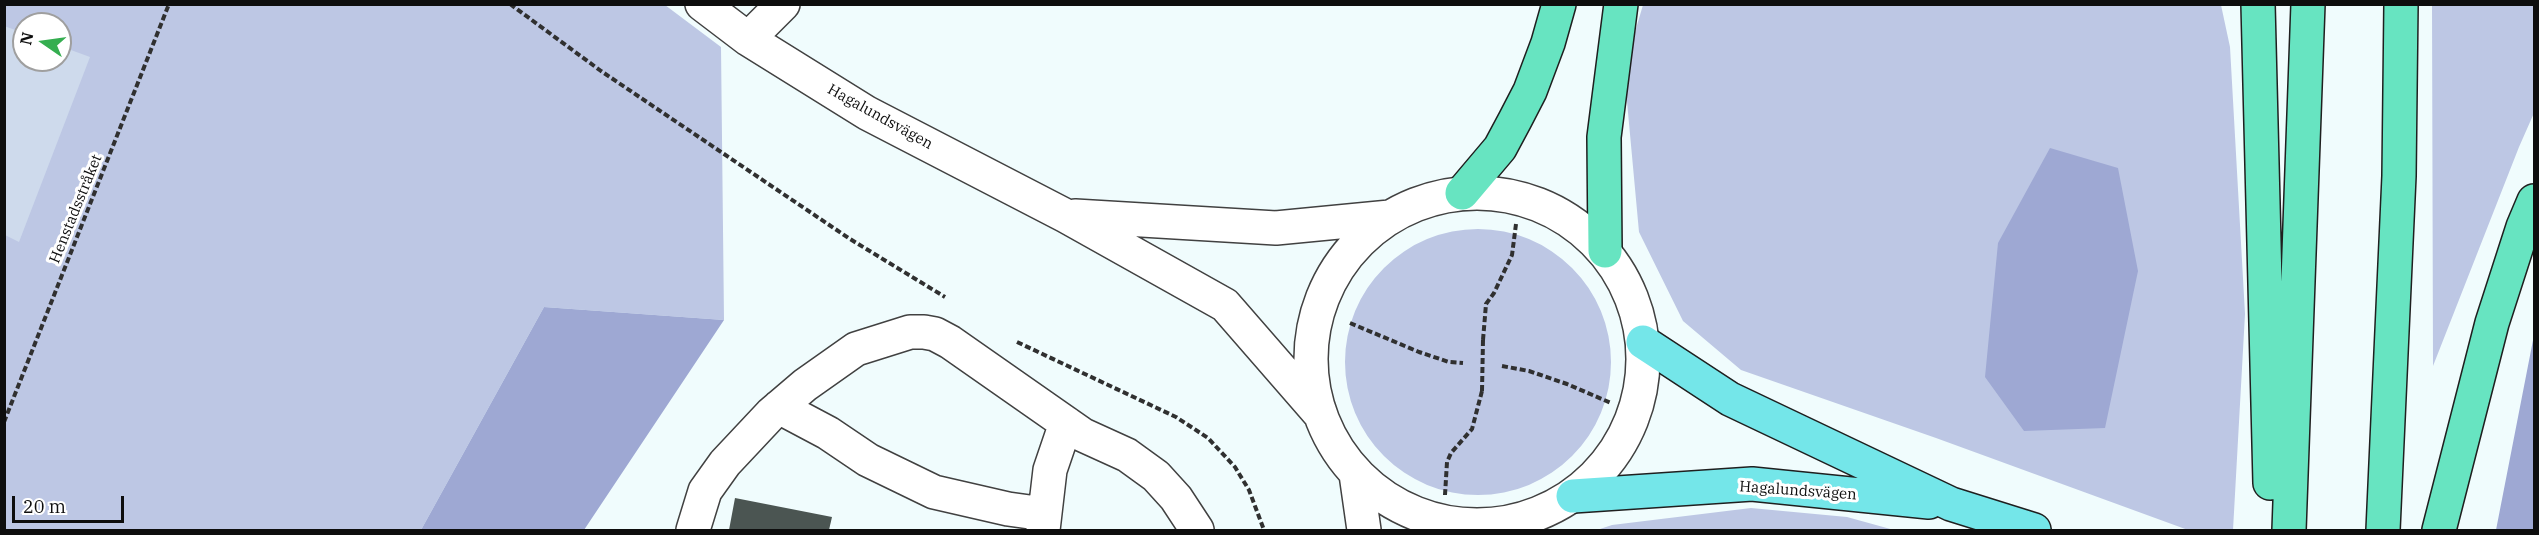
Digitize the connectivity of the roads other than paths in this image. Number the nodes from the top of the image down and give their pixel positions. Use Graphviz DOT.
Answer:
graph roads {
  1 [pos="702,4"];
  2 [pos="783,4"];
  3 [pos="1559,4"];
  4 [pos="1621,4"];
  5 [pos="2258,4"];
  6 [pos="2308,4"];
  7 [pos="2401,4"];
  8 [pos="748,39"];
  9 [pos="1462,193"];
  10 [pos="2535,201"];
  11 [pos="1066,216"];
  12 [pos="1390,217"];
  13 [pos="1605,251"];
  14 [pos="1643,342"];
  15 [pos="779,407"];
  16 [pos="1319,413"];
  17 [pos="1066,423"];
  18 [pos="1356,474"];
  19 [pos="1573,496"];
  20 [pos="1952,504"];
  21 [pos="1044,522"];
  22 [pos="1519,525"];
  23 [pos="693,531"];
  24 [pos="1197,531"];
  25 [pos="1364,531"];
  26 [pos="2034,531"];
  27 [pos="2271,531"];
  28 [pos="2289,531"];
  29 [pos="2383,531"];
  30 [pos="2439,531"];
  1 -- 8 [label="street, Hagalundsvägen"];
  2 -- 8 [label="street"];
  3 -- 9 [label="highway"];
  4 -- 13 [label="highway"];
  5 -- 27 [label="highway"];
  6 -- 28 [label="highway"];
  7 -- 29 [label="highway"];
  8 -- 11 [label="street, Hagalundsvägen"];
  9 -- 12 [label="street"];
  9 -- 13 [label="street"];
  10 -- 30 [label="highway"];
  11 -- 12 [label="street, Hagalundsvägen"];
  11 -- 16 [label="street, Hagalundsvägen"];
  12 -- 16 [label="street"];
  13 -- 14 [label="street"];
  14 -- 19 [label="street"];
  14 -- 20 [label="main road, Hagalundsvägen"];
  15 -- 17 [label="street"];
  15 -- 21 [label="street"];
  15 -- 23 [label="street"];
  16 -- 18 [label="street"];
  17 -- 21 [label="street"];
  17 -- 24 [label="street"];
  18 -- 22 [label="street"];
  18 -- 25 [label="street"];
  19 -- 20 [label="main road, Hagalundsvägen"];
  19 -- 22 [label="street"];
  20 -- 26 [label="main road, Hagalundsvägen"];
}
